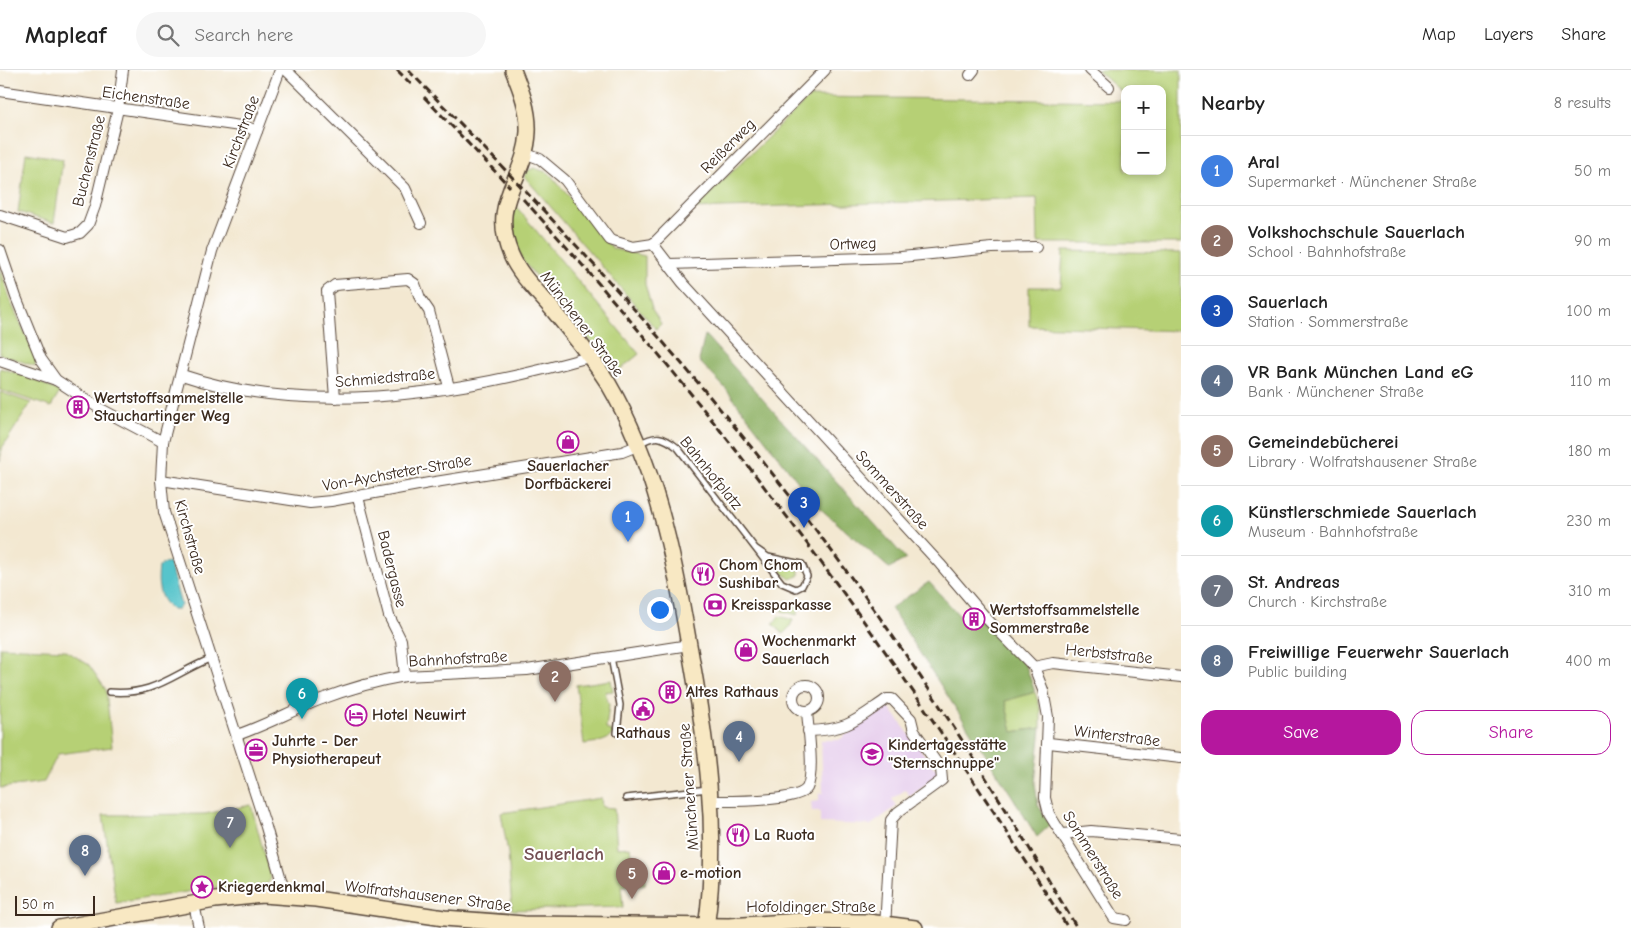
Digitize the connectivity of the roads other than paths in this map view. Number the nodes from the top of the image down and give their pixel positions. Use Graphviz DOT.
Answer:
graph roads {
  1 [pos="123,70"];
  2 [pos="280,70"];
  3 [pos="286,70"];
  4 [pos="513,70"];
  5 [pos="825,70"];
  6 [pos="1090,70"];
  7 [pos="1109,87"];
  8 [pos="0,91"];
  9 [pos="118,109"];
  10 [pos="257,132"];
  11 [pos="524,153"];
  12 [pos="0,215"];
  13 [pos="421,223"];
  14 [pos="653,244"];
  15 [pos="1036,246"];
  16 [pos="0,250"];
  17 [pos="669,264"];
  18 [pos="589,357"];
  19 [pos="0,362"];
  20 [pos="182,375"];
  21 [pos="56,380"];
  22 [pos="449,387"];
  23 [pos="334,398"];
  24 [pos="163,442"];
  25 [pos="637,446"];
  26 [pos="161,480"];
  27 [pos="358,497"];
  28 [pos="755,548"];
  29 [pos="689,645"];
  30 [pos="611,657"];
  31 [pos="212,658"];
  32 [pos="1034,666"];
  33 [pos="405,676"];
  34 [pos="1181,677"];
  35 [pos="109,692"];
  36 [pos="807,711"];
  37 [pos="808,731"];
  38 [pos="617,733"];
  39 [pos="237,735"];
  40 [pos="1049,743"];
  41 [pos="1181,758"];
  42 [pos="710,795"];
  43 [pos="626,798"];
  44 [pos="1063,834"];
  45 [pos="1181,839"];
  46 [pos="283,896"];
  47 [pos="194,904"];
  48 [pos="1126,920"];
  49 [pos="479,924"];
  50 [pos="88,925"];
  51 [pos="885,926"];
  52 [pos="706,927"];
  53 [pos="59,928"];
  54 [pos="199,928"];
  55 [pos="915,928"];
  1 -- 9 [label="street, Buchenstraße"];
  2 -- 10 [label="street, Kirchstraße"];
  3 -- 13 [label="street"];
  4 -- 11 [label="main road, Münchener Straße"];
  5 -- 14 [label="street, Reißerweg"];
  6 -- 7 [label="street"];
  8 -- 9 [label="street, Eichenstraße"];
  9 -- 10 [label="street, Eichenstraße"];
  9 -- 12 [label="street, Buchenstraße"];
  10 -- 20 [label="street, Kirchstraße"];
  11 -- 14 [label="street"];
  11 -- 18 [label="main road, Münchener Straße"];
  14 -- 17 [label="street, Sommerstraße"];
  15 -- 17 [label="street, Ortweg"];
  16 -- 21 [label="street"];
  17 -- 32 [label="street, Sommerstraße"];
  18 -- 22 [label="street, Schmiedstraße"];
  18 -- 25 [label="main road, Münchener Straße"];
  19 -- 21 [label="street"];
  20 -- 23 [label="street, Schmiedstraße"];
  20 -- 24 [label="street, Kirchstraße"];
  21 -- 24 [label="street"];
  22 -- 23 [label="street, Schmiedstraße"];
  22 -- 23 [label="street"];
  24 -- 26 [label="street, Kirchstraße"];
  25 -- 27 [label="street, Von-Aychsteter-Straße"];
  25 -- 28 [label="lane, Bahnhofplatz"];
  25 -- 29 [label="main road, Münchener Straße"];
  26 -- 27 [label="street, Von-Aychsteter-Straße"];
  26 -- 31 [label="street, Kirchstraße"];
  27 -- 33 [label="street, Badergasse"];
  28 -- 28 [label="lane, Bahnhofplatz"];
  29 -- 30 [label="street, Bahnhofstraße"];
  29 -- 42 [label="main road, Münchener Straße"];
  30 -- 33 [label="street, Bahnhofstraße"];
  30 -- 38 [label="lane"];
  31 -- 35 [label="lane"];
  31 -- 39 [label="street, Kirchstraße"];
  32 -- 34 [label="street, Herbststraße"];
  32 -- 40 [label="street, Sommerstraße"];
  33 -- 39 [label="street, Bahnhofstraße"];
  36 -- 37 [label="street"];
  37 -- 42 [label="street"];
  37 -- 51 [label="street"];
  39 -- 46 [label="street, Kirchstraße"];
  40 -- 41 [label="street, Winterstraße"];
  40 -- 44 [label="street, Sommerstraße"];
  42 -- 43 [label="lane"];
  42 -- 52 [label="main road, Münchener Straße"];
  44 -- 45 [label="street"];
  44 -- 48 [label="street, Sommerstraße"];
  46 -- 47 [label="main road, Wolfratshausener Straße"];
  46 -- 49 [label="main road, Wolfratshausener Straße"];
  47 -- 50 [label="main road, Wolfratshausener Straße"];
  47 -- 54 [label="street"];
  49 -- 52 [label="main road, Wolfratshausener Straße"];
  50 -- 53 [label="main road, Wolfratshausener Straße"];
  51 -- 52 [label="main road, Hofoldinger Straße"];
  51 -- 55 [label="main road, Hofoldinger Straße"];
}
